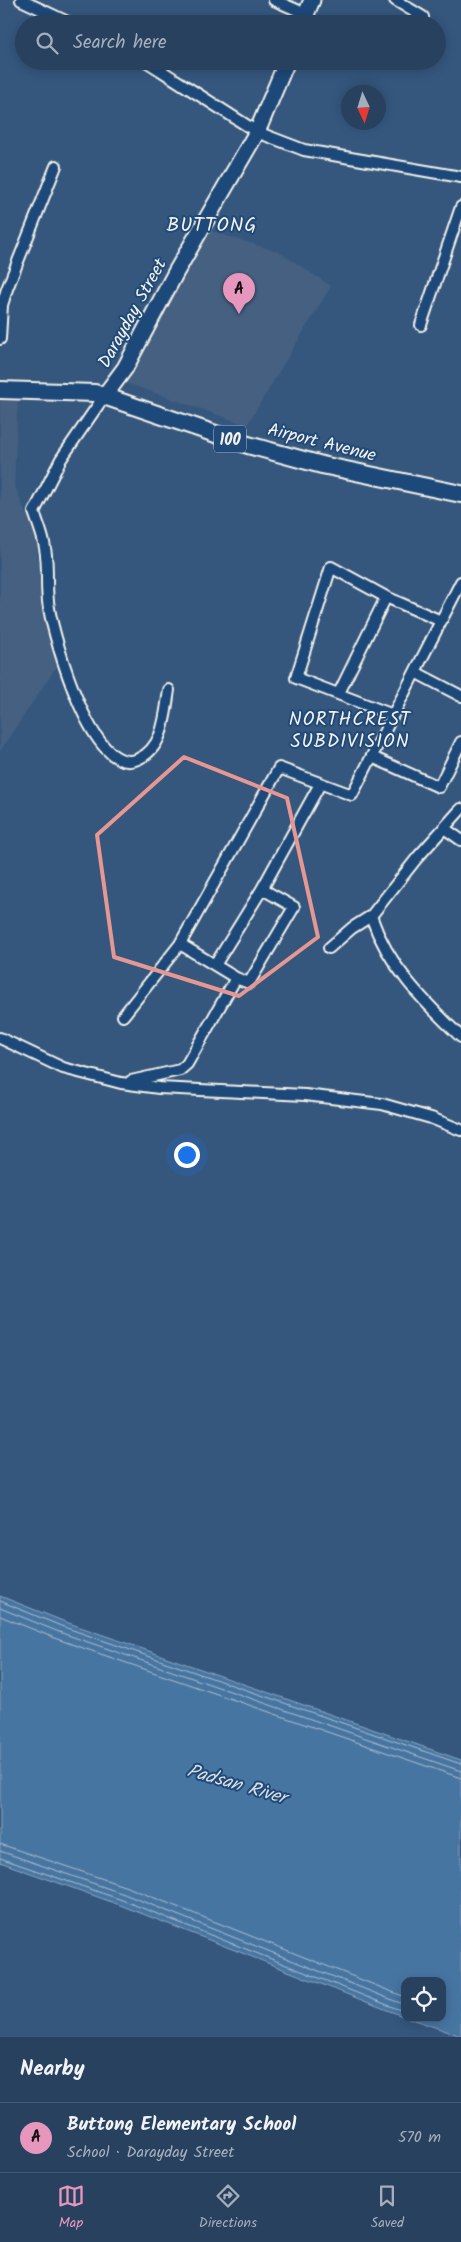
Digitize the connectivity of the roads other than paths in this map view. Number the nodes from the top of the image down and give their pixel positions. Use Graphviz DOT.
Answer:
graph roads {
  1 [pos="21,0"];
  2 [pos="274,0"];
  3 [pos="312,0"];
  4 [pos="395,0"];
  5 [pos="53,15"];
  6 [pos="298,15"];
  7 [pos="306,15"];
  8 [pos="420,15"];
  9 [pos="160,70"];
  10 [pos="282,70"];
  11 [pos="257,132"];
  12 [pos="56,166"];
  13 [pos="461,177"];
  14 [pos="461,207"];
  15 [pos="421,325"];
  16 [pos="0,339"];
  17 [pos="0,390"];
  18 [pos="105,396"];
  19 [pos="461,494"];
  20 [pos="461,582"];
  21 [pos="386,597"];
  22 [pos="441,621"];
  23 [pos="415,672"];
  24 [pos="169,690"];
  25 [pos="339,693"];
  26 [pos="461,696"];
  27 [pos="393,715"];
  28 [pos="461,742"];
  29 [pos="372,756"];
  30 [pos="320,784"];
  31 [pos="461,809"];
  32 [pos="444,828"];
  33 [pos="461,840"];
  34 [pos="262,889"];
  35 [pos="371,916"];
  36 [pos="180,944"];
  37 [pos="329,948"];
  38 [pos="216,965"];
  39 [pos="236,978"];
  40 [pos="123,1016"];
  41 [pos="461,1037"];
  42 [pos="0,1038"];
  43 [pos="121,1084"];
  44 [pos="461,1130"];
  1 -- 5 [label="street"];
  2 -- 6 [label="street"];
  3 -- 7 [label="street"];
  4 -- 8 [label="street"];
  9 -- 11 [label="street"];
  10 -- 11 [label="street, Darayday Street"];
  11 -- 13 [label="street"];
  11 -- 18 [label="street, Darayday Street"];
  12 -- 16 [label="street"];
  14 -- 15 [label="street"];
  17 -- 18 [label="main road, Airport Avenue / 100"];
  18 -- 19 [label="main road, Airport Avenue / 100"];
  18 -- 24 [label="street"];
  20 -- 22 [label="street"];
  21 -- 22 [label="street"];
  21 -- 25 [label="street"];
  21 -- 25 [label="street"];
  22 -- 23 [label="street"];
  23 -- 26 [label="street"];
  23 -- 27 [label="street"];
  25 -- 27 [label="street"];
  27 -- 29 [label="street"];
  28 -- 29 [label="street"];
  29 -- 30 [label="street"];
  30 -- 34 [label="street"];
  30 -- 36 [label="street"];
  31 -- 32 [label="street"];
  32 -- 33 [label="street"];
  32 -- 35 [label="street"];
  34 -- 38 [label="street"];
  34 -- 39 [label="street"];
  35 -- 37 [label="street"];
  35 -- 41 [label="street"];
  36 -- 38 [label="street"];
  36 -- 40 [label="street"];
  38 -- 39 [label="street"];
  39 -- 43 [label="street"];
  42 -- 43 [label="street"];
  43 -- 44 [label="street"];
}
